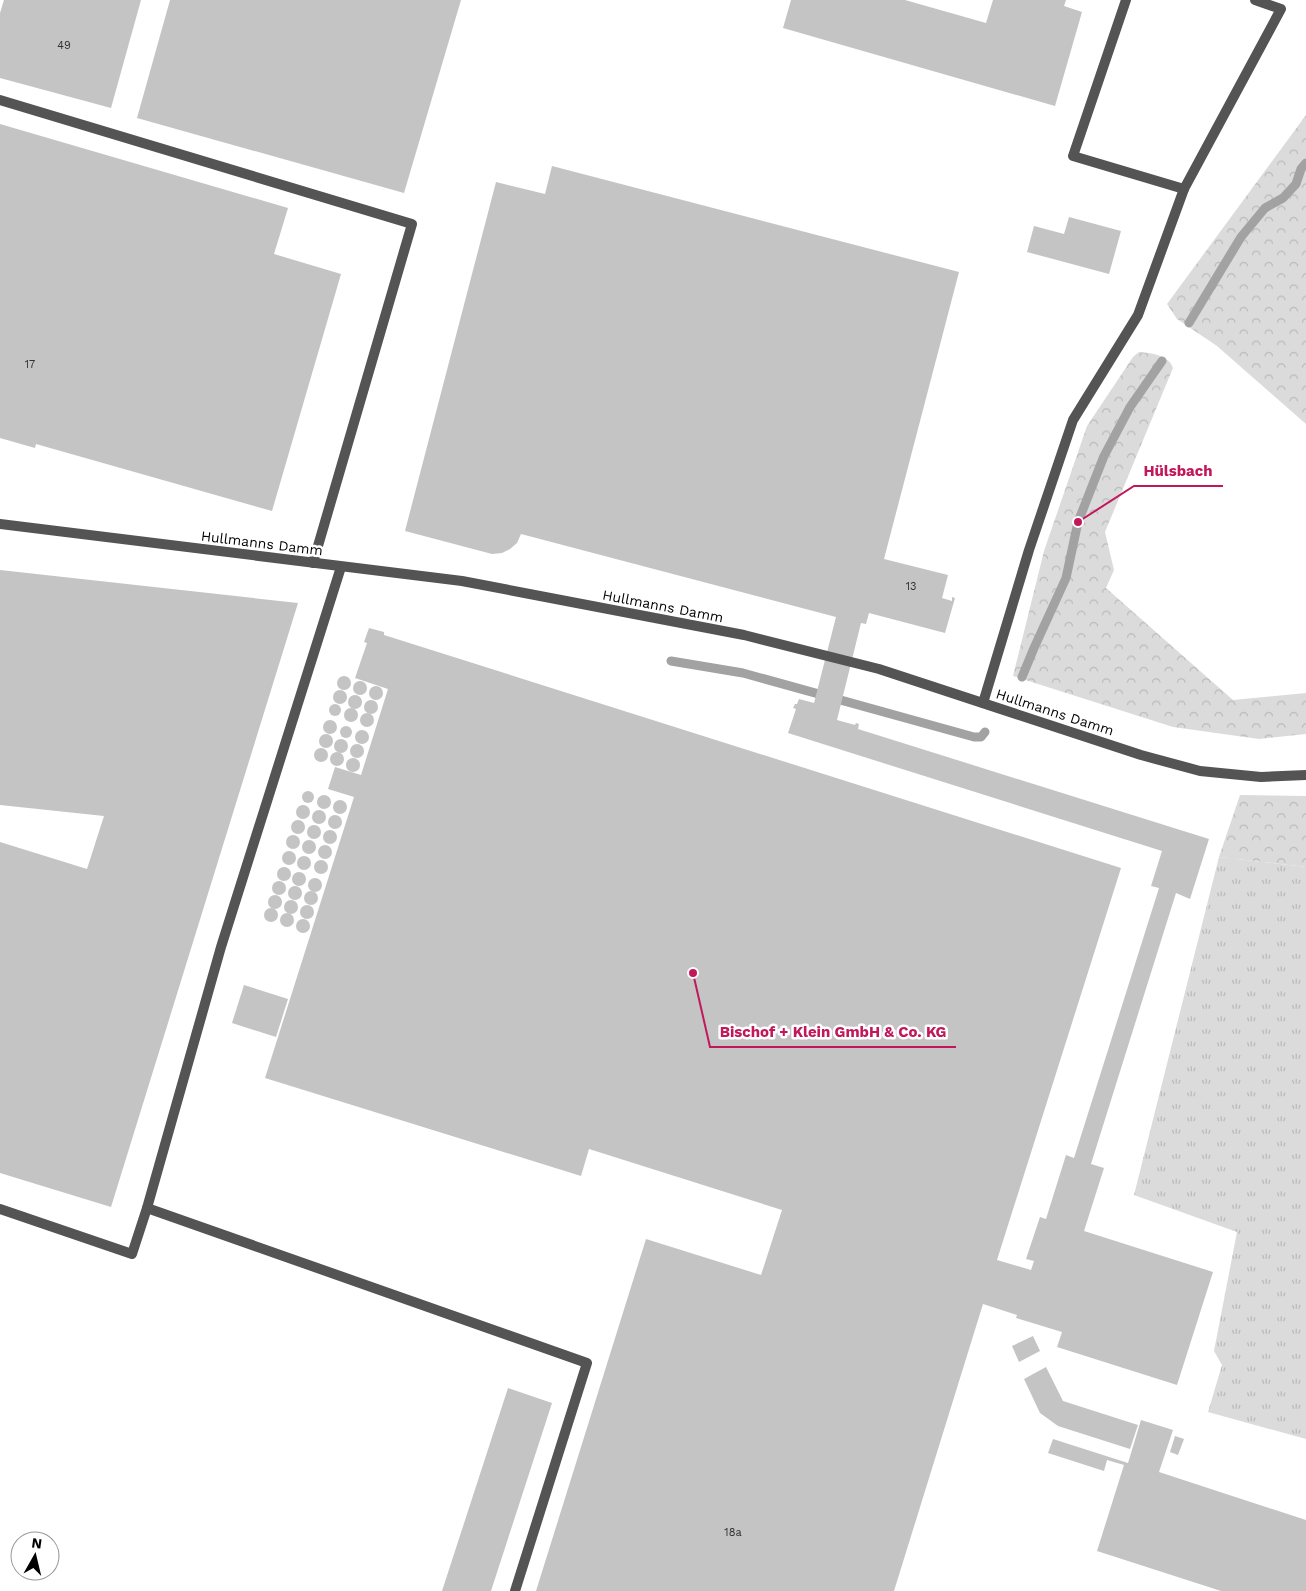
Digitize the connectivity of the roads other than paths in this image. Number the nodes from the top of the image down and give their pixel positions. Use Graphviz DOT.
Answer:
graph roads {
  1 [pos="1126,0"];
  2 [pos="1255,0"];
  3 [pos="0,100"];
  4 [pos="1184,188"];
  5 [pos="0,524"];
  6 [pos="313,563"];
  7 [pos="341,567"];
  8 [pos="982,703"];
  9 [pos="1306,774"];
  10 [pos="148,1208"];
  11 [pos="0,1209"];
  12 [pos="515,1591"];
  1 -- 4 [label="street"];
  2 -- 4 [label="street"];
  3 -- 6 [label="street"];
  4 -- 8 [label="street"];
  5 -- 6 [label="street, Hullmanns Damm"];
  6 -- 7 [label="street, Hullmanns Damm"];
  7 -- 8 [label="street, Hullmanns Damm"];
  7 -- 10 [label="street"];
  8 -- 9 [label="street, Hullmanns Damm"];
  10 -- 11 [label="street"];
  10 -- 12 [label="street"];
}
